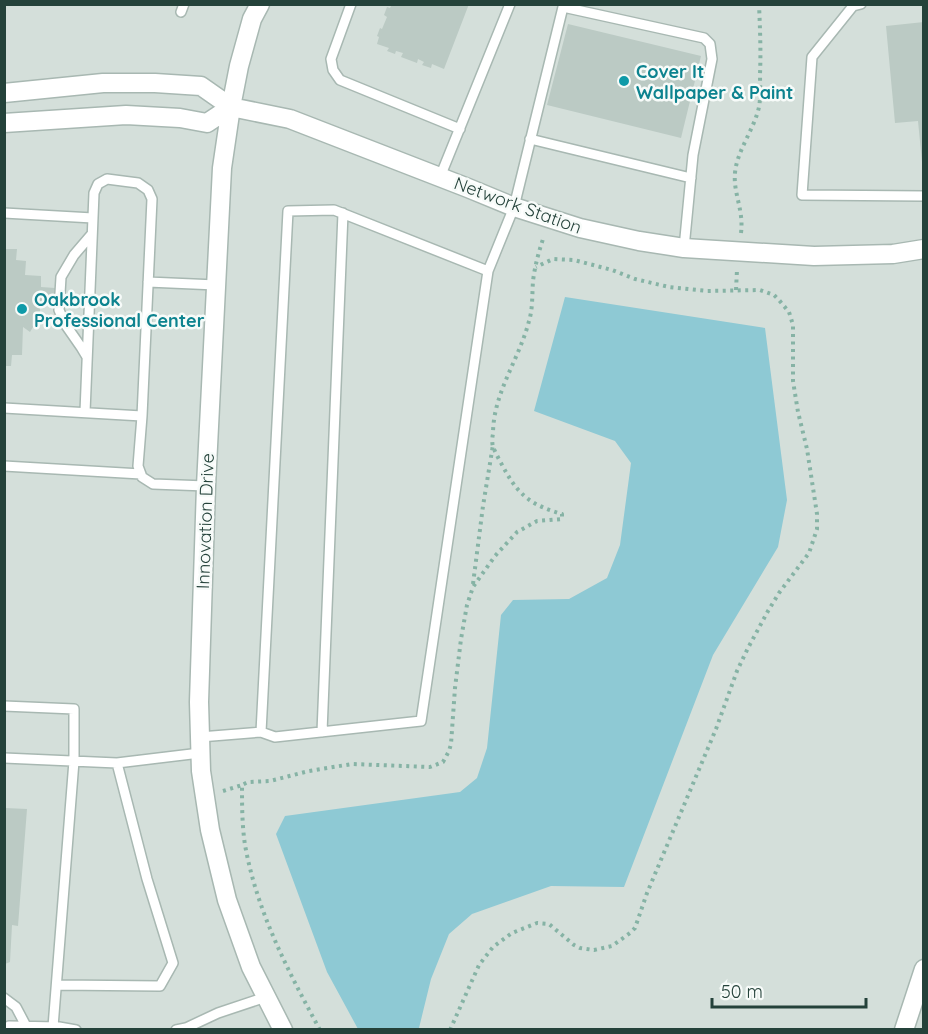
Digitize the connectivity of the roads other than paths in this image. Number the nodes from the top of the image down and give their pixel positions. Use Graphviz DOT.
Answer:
graph roads {
  1 [pos="260,4"];
  2 [pos="351,4"];
  3 [pos="510,4"];
  4 [pos="861,4"];
  5 [pos="4,93"];
  6 [pos="231,107"];
  7 [pos="4,123"];
  8 [pos="460,129"];
  9 [pos="531,139"];
  10 [pos="440,177"];
  11 [pos="691,178"];
  12 [pos="924,196"];
  13 [pos="514,207"];
  14 [pos="4,213"];
  15 [pos="344,213"];
  16 [pos="93,218"];
  17 [pos="93,234"];
  18 [pos="684,248"];
  19 [pos="924,249"];
  20 [pos="488,271"];
  21 [pos="148,282"];
  22 [pos="216,285"];
  23 [pos="87,357"];
  24 [pos="4,408"];
  25 [pos="85,412"];
  26 [pos="142,416"];
  27 [pos="4,466"];
  28 [pos="141,474"];
  29 [pos="206,486"];
  30 [pos="4,706"];
  31 [pos="261,732"];
  32 [pos="322,732"];
  33 [pos="200,745"];
  34 [pos="4,758"];
  35 [pos="74,761"];
  36 [pos="117,763"];
  37 [pos="924,969"];
  38 [pos="57,986"];
  39 [pos="266,997"];
  40 [pos="4,998"];
  41 [pos="26,1026"];
  42 [pos="8,1027"];
  43 [pos="53,1027"];
  44 [pos="76,1029"];
  45 [pos="176,1029"];
  46 [pos="181,1029"];
  47 [pos="283,1029"];
  48 [pos="904,1029"];
  1 -- 6 [label="street, Innovation Drive"];
  2 -- 8 [label="lane"];
  3 -- 8 [label="lane"];
  4 -- 12 [label="lane"];
  5 -- 6 [label="street, Network Station"];
  6 -- 7 [label="street"];
  6 -- 10 [label="street, Network Station"];
  6 -- 22 [label="street, Innovation Drive"];
  8 -- 10 [label="lane"];
  9 -- 11 [label="lane"];
  9 -- 11 [label="lane"];
  9 -- 13 [label="lane"];
  10 -- 13 [label="street, Network Station"];
  11 -- 18 [label="lane"];
  13 -- 18 [label="street, Network Station"];
  13 -- 20 [label="lane"];
  14 -- 16 [label="lane"];
  15 -- 20 [label="lane"];
  15 -- 31 [label="lane"];
  15 -- 32 [label="lane"];
  16 -- 17 [label="lane"];
  16 -- 21 [label="lane"];
  17 -- 23 [label="lane"];
  17 -- 23 [label="lane"];
  18 -- 19 [label="street, Network Station"];
  20 -- 32 [label="lane"];
  21 -- 22 [label="lane"];
  21 -- 26 [label="lane"];
  22 -- 29 [label="street, Innovation Drive"];
  23 -- 25 [label="lane"];
  24 -- 25 [label="lane"];
  25 -- 26 [label="lane"];
  26 -- 28 [label="lane"];
  27 -- 28 [label="lane"];
  28 -- 29 [label="lane"];
  29 -- 33 [label="street, Innovation Drive"];
  30 -- 35 [label="lane"];
  31 -- 32 [label="lane"];
  31 -- 33 [label="lane"];
  33 -- 36 [label="lane"];
  33 -- 39 [label="street, Innovation Drive"];
  34 -- 35 [label="lane"];
  35 -- 36 [label="lane"];
  35 -- 38 [label="lane"];
  36 -- 38 [label="lane"];
  37 -- 48 [label="street"];
  38 -- 43 [label="lane"];
  39 -- 46 [label="lane"];
  39 -- 47 [label="street, Innovation Drive"];
  40 -- 41 [label="lane"];
  41 -- 42 [label="lane"];
  41 -- 43 [label="lane"];
  43 -- 44 [label="lane"];
  45 -- 46 [label="lane"];
}
